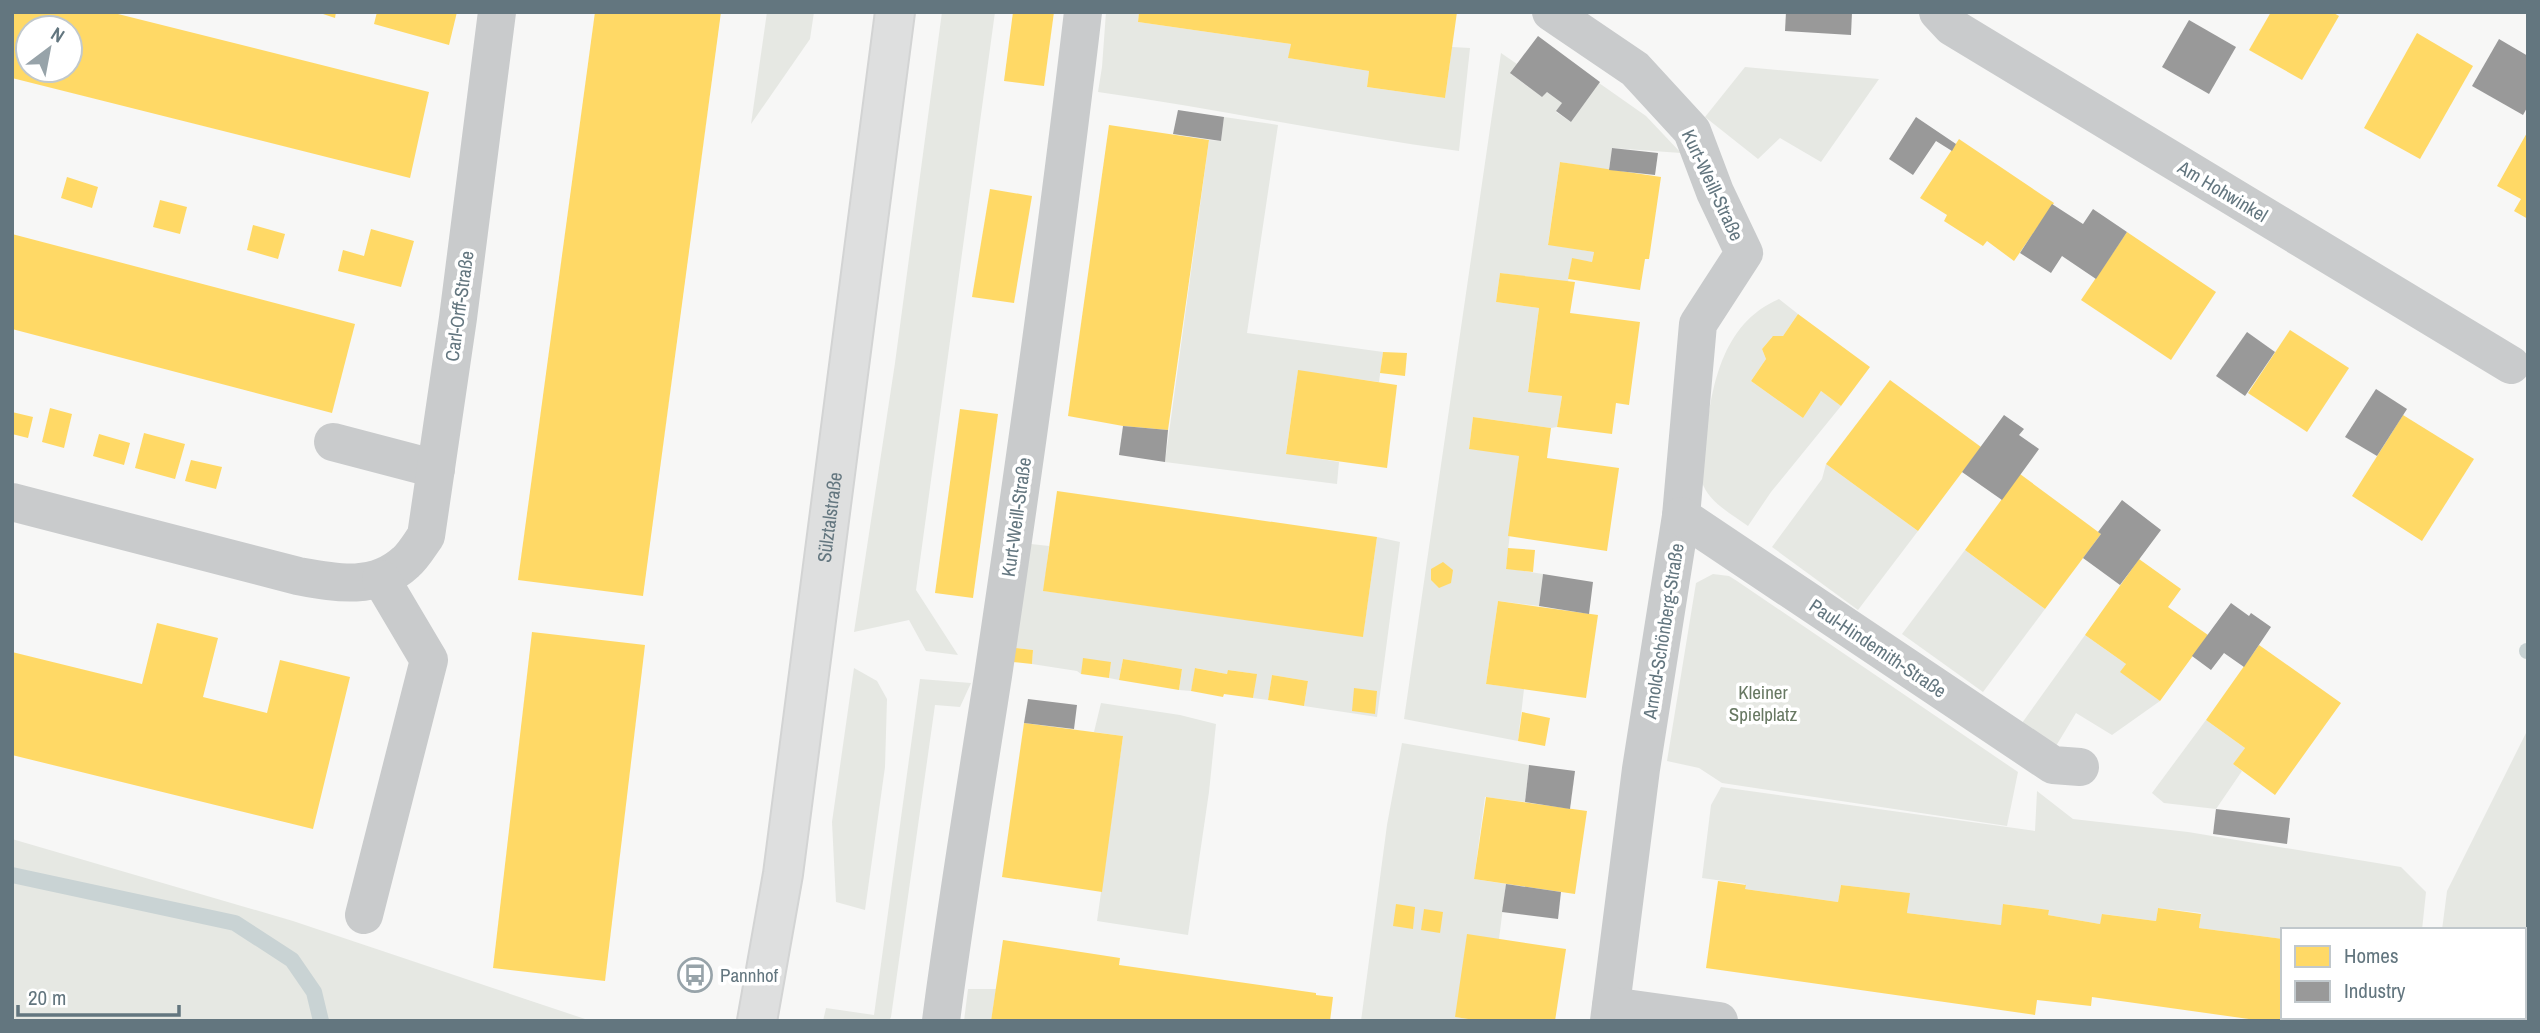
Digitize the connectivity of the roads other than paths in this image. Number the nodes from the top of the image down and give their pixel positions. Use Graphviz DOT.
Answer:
graph roads {
  1 [pos="497,12"];
  2 [pos="895,12"];
  3 [pos="1083,12"];
  4 [pos="1551,12"];
  5 [pos="1938,12"];
  6 [pos="1744,253"];
  7 [pos="2511,365"];
  8 [pos="333,442"];
  9 [pos="436,469"];
  10 [pos="12,502"];
  11 [pos="1681,516"];
  12 [pos="380,579"];
  13 [pos="2080,767"];
  14 [pos="364,915"];
  15 [pos="1610,1013"];
  16 [pos="757,1021"];
  17 [pos="941,1021"];
  18 [pos="1719,1021"];
  1 -- 9 [label="street, Carl-Orff-Straße"];
  2 -- 16 [label="main road, Sülztalstraße"];
  3 -- 17 [label="street, Kurt-Weill-Straße"];
  4 -- 6 [label="street, Kurt-Weill-Straße"];
  5 -- 7 [label="street, Am Hohwinkel"];
  6 -- 11 [label="street, Arnold-Schönberg-Straße"];
  8 -- 9 [label="street"];
  9 -- 12 [label="street, Carl-Orff-Straße"];
  10 -- 12 [label="street, Carl-Orff-Straße"];
  11 -- 13 [label="street, Paul-Hindemith-Straße"];
  11 -- 15 [label="street, Arnold-Schönberg-Straße"];
  12 -- 14 [label="street"];
  15 -- 18 [label="street"];
}
